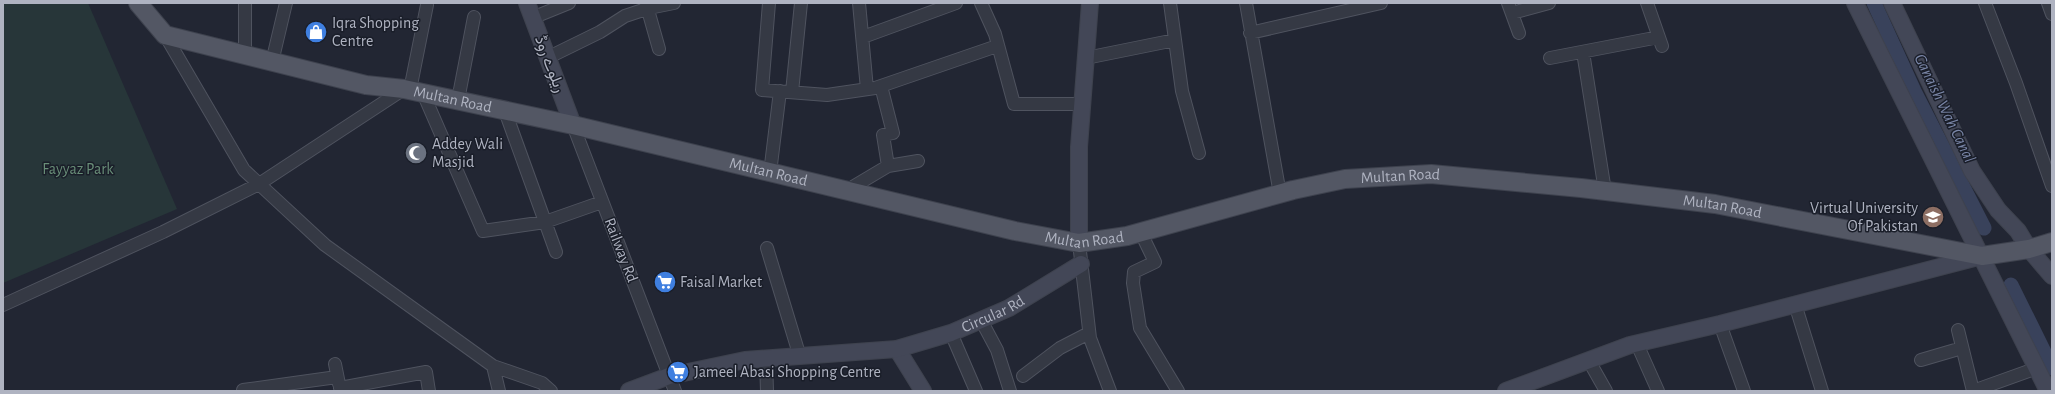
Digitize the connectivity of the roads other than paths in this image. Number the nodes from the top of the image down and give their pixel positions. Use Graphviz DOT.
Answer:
graph roads {
  1 [pos="138,3"];
  2 [pos="245,3"];
  3 [pos="286,3"];
  4 [pos="527,3"];
  5 [pos="569,3"];
  6 [pos="674,3"];
  7 [pos="769,3"];
  8 [pos="800,3"];
  9 [pos="860,3"];
  10 [pos="956,3"];
  11 [pos="980,3"];
  12 [pos="1090,3"];
  13 [pos="1170,3"];
  14 [pos="1246,3"];
  15 [pos="1381,3"];
  16 [pos="1549,3"];
  17 [pos="1647,3"];
  18 [pos="1855,3"];
  19 [pos="1892,3"];
  20 [pos="1985,3"];
  21 [pos="2048,3"];
  22 [pos="427,5"];
  23 [pos="646,6"];
  24 [pos="1510,8"];
  25 [pos="1328,9"];
  26 [pos="2052,14"];
  27 [pos="474,17"];
  28 [pos="532,18"];
  29 [pos="1250,33"];
  30 [pos="1519,33"];
  31 [pos="165,35"];
  32 [pos="863,37"];
  33 [pos="1175,40"];
  34 [pos="997,46"];
  35 [pos="659,49"];
  36 [pos="1583,52"];
  37 [pos="245,55"];
  38 [pos="547,58"];
  39 [pos="1086,58"];
  40 [pos="1550,58"];
  41 [pos="272,62"];
  42 [pos="881,86"];
  43 [pos="867,89"];
  44 [pos="412,91"];
  45 [pos="780,91"];
  46 [pos="792,92"];
  47 [pos="458,100"];
  48 [pos="1082,104"];
  49 [pos="505,111"];
  50 [pos="573,125"];
  51 [pos="1199,153"];
  52 [pos="918,161"];
  53 [pos="888,166"];
  54 [pos="770,173"];
  55 [pos="259,184"];
  56 [pos="2052,186"];
  57 [pos="846,191"];
  58 [pos="1604,191"];
  59 [pos="1280,194"];
  60 [pos="602,202"];
  61 [pos="545,222"];
  62 [pos="1141,233"];
  63 [pos="2052,242"];
  64 [pos="1079,243"];
  65 [pos="767,248"];
  66 [pos="2029,249"];
  67 [pos="556,252"];
  68 [pos="1982,256"];
  69 [pos="1081,264"];
  70 [pos="2052,276"];
  71 [pos="1795,304"];
  72 [pos="3,305"];
  73 [pos="981,320"];
  74 [pos="1720,324"];
  75 [pos="1958,330"];
  76 [pos="951,333"];
  77 [pos="1089,333"];
  78 [pos="1636,344"];
  79 [pos="1962,348"];
  80 [pos="897,349"];
  81 [pos="800,357"];
  82 [pos="766,359"];
  83 [pos="1589,360"];
  84 [pos="1921,360"];
  85 [pos="335,364"];
  86 [pos="493,366"];
  87 [pos="2036,368"];
  88 [pos="669,376"];
  89 [pos="1023,376"];
  90 [pos="339,385"];
  91 [pos="242,388"];
  92 [pos="1515,389"];
  93 [pos="429,391"];
  94 [pos="500,391"];
  95 [pos="551,391"];
  96 [pos="629,391"];
  97 [pos="675,391"];
  98 [pos="767,391"];
  99 [pos="923,391"];
  100 [pos="976,391"];
  101 [pos="1010,391"];
  102 [pos="1110,391"];
  103 [pos="1178,391"];
  104 [pos="1606,391"];
  105 [pos="1658,391"];
  106 [pos="1744,391"];
  107 [pos="1822,391"];
  108 [pos="1973,391"];
  109 [pos="2048,391"];
  1 -- 31 [label="main road"];
  2 -- 37 [label="street"];
  3 -- 41 [label="street"];
  4 -- 28 [label="street, ریلوے روڈ"];
  5 -- 28 [label="street"];
  6 -- 23 [label="street"];
  7 -- 45 [label="street"];
  8 -- 46 [label="street"];
  9 -- 32 [label="street"];
  10 -- 32 [label="street"];
  11 -- 34 [label="street"];
  12 -- 39 [label="street"];
  13 -- 33 [label="street"];
  14 -- 29 [label="street"];
  15 -- 25 [label="street"];
  16 -- 24 [label="street"];
  17 -- 36 [label="street"];
  18 -- 68 [label="street"];
  19 -- 66 [label="street"];
  20 -- 56 [label="street"];
  21 -- 26 [label="street"];
  22 -- 44 [label="street"];
  23 -- 35 [label="street"];
  23 -- 38 [label="street"];
  24 -- 30 [label="street"];
  25 -- 29 [label="street"];
  27 -- 47 [label="street"];
  28 -- 38 [label="street, ریلوے روڈ"];
  29 -- 59 [label="street"];
  31 -- 37 [label="main road, Multan Road"];
  31 -- 55 [label="street"];
  32 -- 43 [label="street"];
  33 -- 39 [label="street"];
  33 -- 51 [label="street"];
  34 -- 42 [label="street"];
  34 -- 48 [label="street"];
  36 -- 40 [label="street"];
  36 -- 58 [label="street"];
  37 -- 41 [label="main road, Multan Road"];
  38 -- 50 [label="street, ریلوے روڈ"];
  39 -- 48 [label="street"];
  41 -- 44 [label="main road, Multan Road"];
  42 -- 43 [label="street"];
  42 -- 53 [label="street"];
  43 -- 46 [label="street"];
  44 -- 47 [label="main road, Multan Road"];
  44 -- 55 [label="street"];
  44 -- 61 [label="street"];
  45 -- 46 [label="street"];
  45 -- 54 [label="street"];
  47 -- 49 [label="main road, Multan Road"];
  48 -- 64 [label="street"];
  49 -- 50 [label="main road, Multan Road"];
  49 -- 61 [label="street"];
  50 -- 54 [label="main road, Multan Road"];
  50 -- 60 [label="street, Railway Rd"];
  52 -- 53 [label="street"];
  53 -- 57 [label="street"];
  54 -- 57 [label="main road, Multan Road"];
  55 -- 72 [label="street"];
  55 -- 86 [label="street"];
  57 -- 64 [label="main road, Multan Road"];
  58 -- 59 [label="main road, Multan Road"];
  58 -- 68 [label="main road, Multan Road"];
  59 -- 62 [label="main road, Multan Road"];
  60 -- 61 [label="street"];
  60 -- 88 [label="street, Railway Rd"];
  61 -- 67 [label="street"];
  62 -- 64 [label="main road, Multan Road"];
  62 -- 103 [label="street"];
  63 -- 66 [label="main road, Multan Road"];
  64 -- 69 [label="street"];
  65 -- 81 [label="street"];
  66 -- 68 [label="main road, Multan Road"];
  66 -- 70 [label="street"];
  68 -- 71 [label="street"];
  68 -- 87 [label="street"];
  69 -- 73 [label="street, Circular Rd"];
  69 -- 77 [label="street"];
  71 -- 74 [label="street"];
  71 -- 107 [label="street"];
  73 -- 76 [label="street, Circular Rd"];
  73 -- 101 [label="street"];
  74 -- 78 [label="street"];
  74 -- 106 [label="street"];
  75 -- 79 [label="street"];
  76 -- 80 [label="street, Circular Rd"];
  76 -- 100 [label="street"];
  77 -- 89 [label="street"];
  77 -- 102 [label="street"];
  78 -- 83 [label="street"];
  78 -- 105 [label="street"];
  79 -- 84 [label="street"];
  79 -- 108 [label="street"];
  80 -- 81 [label="street, Circular Rd"];
  80 -- 99 [label="street"];
  81 -- 82 [label="street, Circular Rd"];
  82 -- 88 [label="street, Circular Rd"];
  82 -- 98 [label="street"];
  83 -- 92 [label="street"];
  83 -- 104 [label="street"];
  85 -- 90 [label="street"];
  86 -- 94 [label="street"];
  86 -- 95 [label="street"];
  87 -- 108 [label="street"];
  87 -- 109 [label="street"];
  88 -- 96 [label="street, Circular Rd"];
  88 -- 97 [label="street, Railway Rd"];
  90 -- 91 [label="street"];
  90 -- 93 [label="street"];
}
